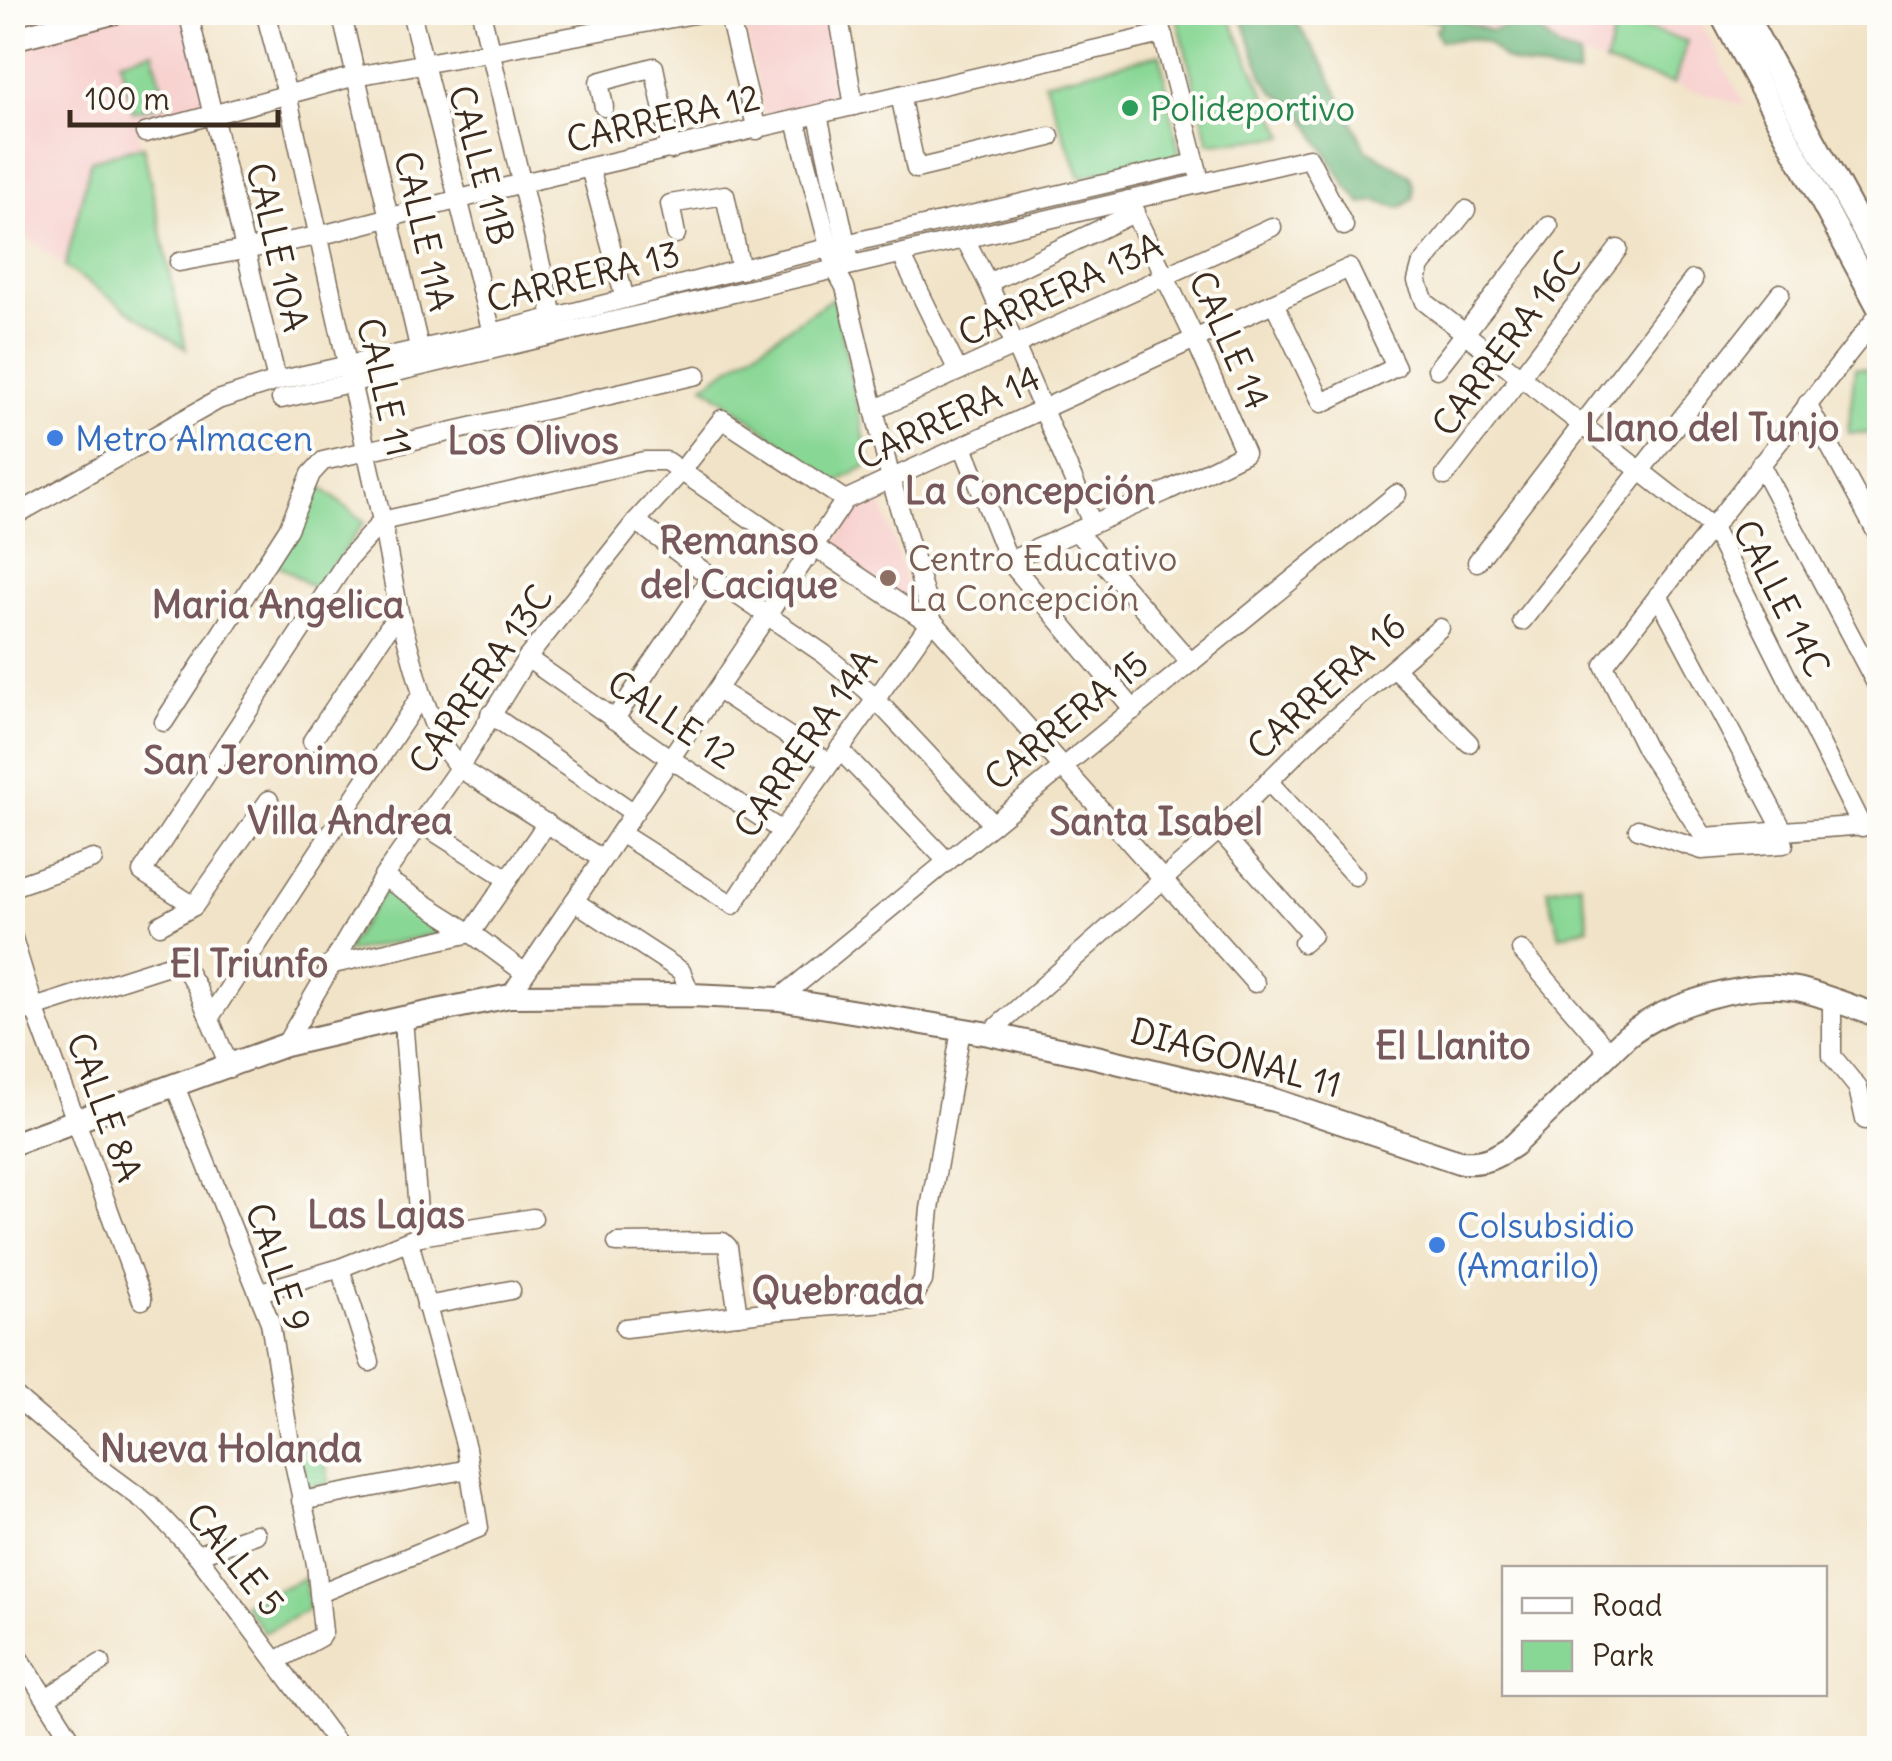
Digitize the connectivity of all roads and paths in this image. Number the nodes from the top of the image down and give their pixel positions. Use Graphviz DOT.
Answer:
graph roads {
  1 [pos="116,12"];
  2 [pos="188,12"];
  3 [pos="265,12"];
  4 [pos="341,12"];
  5 [pos="411,12"];
  6 [pos="481,12"];
  7 [pos="705,12"];
  8 [pos="728,12"];
  9 [pos="838,12"];
  10 [pos="1157,12"];
  11 [pos="1720,12"];
  12 [pos="1744,12"];
  13 [pos="1162,34"];
  14 [pos="12,39"];
  15 [pos="492,52"];
  16 [pos="421,64"];
  17 [pos="356,76"];
  18 [pos="287,94"];
  19 [pos="900,95"];
  20 [pos="854,106"];
  21 [pos="604,107"];
  22 [pos="214,113"];
  23 [pos="818,115"];
  24 [pos="796,121"];
  25 [pos="757,130"];
  26 [pos="146,134"];
  27 [pos="1050,137"];
  28 [pos="671,150"];
  29 [pos="1195,163"];
  30 [pos="590,168"];
  31 [pos="522,183"];
  32 [pos="1201,183"];
  33 [pos="459,201"];
  34 [pos="1132,206"];
  35 [pos="1466,210"];
  36 [pos="388,215"];
  37 [pos="1344,226"];
  38 [pos="1549,226"];
  39 [pos="1272,227"];
  40 [pos="676,234"];
  41 [pos="318,236"];
  42 [pos="965,239"];
  43 [pos="839,247"];
  44 [pos="244,250"];
  45 [pos="1618,250"];
  46 [pos="901,254"];
  47 [pos="1880,261"];
  48 [pos="179,262"];
  49 [pos="843,268"];
  50 [pos="742,270"];
  51 [pos="1166,276"];
  52 [pos="1693,280"];
  53 [pos="988,283"];
  54 [pos="1780,293"];
  55 [pos="625,299"];
  56 [pos="1274,303"];
  57 [pos="1880,312"];
  58 [pos="553,316"];
  59 [pos="492,333"];
  60 [pos="1465,334"];
  61 [pos="1196,339"];
  62 [pos="1014,345"];
  63 [pos="419,347"];
  64 [pos="1437,369"];
  65 [pos="958,371"];
  66 [pos="348,374"];
  67 [pos="697,375"];
  68 [pos="1519,378"];
  69 [pos="279,390"];
  70 [pos="1807,404"];
  71 [pos="874,410"];
  72 [pos="1042,410"];
  73 [pos="1581,426"];
  74 [pos="962,446"];
  75 [pos="365,451"];
  76 [pos="1760,464"];
  77 [pos="1640,471"];
  78 [pos="680,473"];
  79 [pos="1445,476"];
  80 [pos="892,480"];
  81 [pos="1396,494"];
  82 [pos="845,500"];
  83 [pos="12,517"];
  84 [pos="382,521"];
  85 [pos="636,521"];
  86 [pos="1084,527"];
  87 [pos="1712,527"];
  88 [pos="1880,539"];
  89 [pos="811,552"];
  90 [pos="1009,561"];
  91 [pos="1477,562"];
  92 [pos="711,577"];
  93 [pos="1658,595"];
  94 [pos="399,612"];
  95 [pos="768,616"];
  96 [pos="930,621"];
  97 [pos="1522,621"];
  98 [pos="1440,628"];
  99 [pos="527,658"];
  100 [pos="1192,662"];
  101 [pos="1395,670"];
  102 [pos="718,690"];
  103 [pos="1880,692"];
  104 [pos="422,694"];
  105 [pos="874,700"];
  106 [pos="1134,710"];
  107 [pos="490,714"];
  108 [pos="614,720"];
  109 [pos="164,722"];
  110 [pos="312,741"];
  111 [pos="1468,742"];
  112 [pos="834,756"];
  113 [pos="671,759"];
  114 [pos="459,768"];
  115 [pos="1064,768"];
  116 [pos="1268,781"];
  117 [pos="269,800"];
  118 [pos="634,813"];
  119 [pos="419,822"];
  120 [pos="547,823"];
  121 [pos="993,824"];
  122 [pos="1871,826"];
  123 [pos="1638,829"];
  124 [pos="1219,830"];
  125 [pos="782,831"];
  126 [pos="1784,832"];
  127 [pos="620,833"];
  128 [pos="1880,837"];
  129 [pos="93,858"];
  130 [pos="602,860"];
  131 [pos="947,861"];
  132 [pos="383,876"];
  133 [pos="1355,876"];
  134 [pos="1164,877"];
  135 [pos="508,879"];
  136 [pos="12,887"];
  137 [pos="574,901"];
  138 [pos="194,906"];
  139 [pos="160,925"];
  140 [pos="471,934"];
  141 [pos="12,935"];
  142 [pos="1303,943"];
  143 [pos="1521,950"];
  144 [pos="329,965"];
  145 [pos="525,974"];
  146 [pos="1256,983"];
  147 [pos="692,995"];
  148 [pos="510,996"];
  149 [pos="778,999"];
  150 [pos="1832,1002"];
  151 [pos="34,1007"];
  152 [pos="12,1015"];
  153 [pos="1880,1016"];
  154 [pos="210,1018"];
  155 [pos="403,1018"];
  156 [pos="961,1030"];
  157 [pos="989,1034"];
  158 [pos="285,1045"];
  159 [pos="1609,1052"];
  160 [pos="230,1068"];
  161 [pos="175,1086"];
  162 [pos="1865,1120"];
  163 [pos="76,1122"];
  164 [pos="12,1144"];
  165 [pos="533,1218"];
  166 [pos="414,1238"];
  167 [pos="617,1243"];
  168 [pos="340,1268"];
  169 [pos="511,1290"];
  170 [pos="260,1292"];
  171 [pos="142,1300"];
  172 [pos="426,1306"];
  173 [pos="738,1315"];
  174 [pos="625,1328"];
  175 [pos="370,1362"];
  176 [pos="12,1394"];
  177 [pos="468,1469"];
  178 [pos="301,1501"];
  179 [pos="256,1534"];
  180 [pos="198,1555"];
  181 [pos="320,1594"];
  182 [pos="12,1646"];
  183 [pos="276,1661"];
  184 [pos="101,1663"];
  185 [pos="46,1698"];
  186 [pos="77,1748"];
  187 [pos="340,1748"];
  1 -- 14 [label="street"];
  2 -- 22 [label="street, CALLE 10A"];
  3 -- 18 [label="street, CALLE 11"];
  4 -- 17 [label="street, CALLE 11A"];
  5 -- 16 [label="street, CALLE 11B"];
  6 -- 15 [label="street"];
  7 -- 15 [label="street"];
  8 -- 25 [label="street"];
  9 -- 20 [label="street"];
  10 -- 13 [label="street"];
  11 -- 57 [label="street"];
  12 -- 47 [label="street"];
  13 -- 19 [label="street, CARRERA 12"];
  13 -- 29 [label="street"];
  15 -- 16 [label="street"];
  15 -- 31 [label="street"];
  16 -- 17 [label="street"];
  16 -- 33 [label="street, CALLE 11B"];
  17 -- 18 [label="street"];
  17 -- 36 [label="street, CALLE 11A"];
  18 -- 22 [label="street"];
  18 -- 41 [label="street, CALLE 11"];
  19 -- 20 [label="street, CARRERA 12"];
  19 -- 27 [label="street"];
  20 -- 23 [label="street, CARRERA 12"];
  21 -- 28 [label="street"];
  22 -- 26 [label="street"];
  22 -- 44 [label="street, CALLE 10A"];
  23 -- 24 [label="street, CARRERA 12"];
  23 -- 43 [label="street"];
  24 -- 25 [label="street, CARRERA 12"];
  24 -- 43 [label="street"];
  25 -- 28 [label="street, CARRERA 12"];
  28 -- 30 [label="street, CARRERA 12"];
  29 -- 32 [label="street"];
  29 -- 43 [label="street, CARRERA 13"];
  30 -- 31 [label="street, CARRERA 12"];
  30 -- 55 [label="street"];
  31 -- 33 [label="street, CARRERA 12"];
  31 -- 58 [label="street"];
  32 -- 34 [label="street, CARRERA 13"];
  32 -- 37 [label="street, CARRERA 13"];
  33 -- 36 [label="street, CARRERA 12"];
  33 -- 59 [label="street, CALLE 11B"];
  34 -- 42 [label="street, CARRERA 13"];
  34 -- 51 [label="street, CALLE 14"];
  34 -- 53 [label="street, CARRERA 13"];
  35 -- 60 [label="street, CALLE 14C"];
  36 -- 41 [label="street, CARRERA 12"];
  36 -- 63 [label="street, CALLE 11A"];
  38 -- 60 [label="street"];
  39 -- 51 [label="street, CARRERA 13A"];
  40 -- 50 [label="street"];
  41 -- 44 [label="street, CARRERA 12"];
  41 -- 66 [label="street, CALLE 11"];
  42 -- 46 [label="street, CARRERA 13"];
  42 -- 53 [label="street"];
  43 -- 49 [label="street"];
  43 -- 50 [label="street, CARRERA 13"];
  44 -- 48 [label="street, CARRERA 12"];
  44 -- 69 [label="street, CALLE 10A"];
  45 -- 68 [label="street, CARRERA 16C"];
  46 -- 49 [label="street, CARRERA 13"];
  46 -- 65 [label="street"];
  49 -- 66 [label="street, CARRERA 13"];
  49 -- 71 [label="street"];
  50 -- 55 [label="street, CARRERA 13"];
  51 -- 61 [label="street, CALLE 14"];
  51 -- 62 [label="street, CARRERA 13A"];
  52 -- 73 [label="street"];
  53 -- 62 [label="street"];
  54 -- 77 [label="street"];
  55 -- 58 [label="street, CARRERA 13"];
  56 -- 56 [label="street, CARRERA 14"];
  56 -- 61 [label="street, CARRERA 14"];
  57 -- 70 [label="street"];
  58 -- 59 [label="street, CARRERA 13"];
  59 -- 63 [label="street, CARRERA 13"];
  60 -- 64 [label="street"];
  60 -- 68 [label="street, CALLE 14C"];
  61 -- 72 [label="street, CARRERA 14"];
  61 -- 86 [label="street, CALLE 14"];
  62 -- 65 [label="street, CARRERA 13A"];
  62 -- 72 [label="street"];
  63 -- 66 [label="street, CARRERA 13"];
  65 -- 71 [label="street, CARRERA 13A"];
  66 -- 69 [label="street, CARRERA 13"];
  66 -- 75 [label="street, CALLE 11"];
  67 -- 75 [label="street"];
  68 -- 73 [label="street, CALLE 14C"];
  68 -- 79 [label="street, CARRERA 16C"];
  69 -- 83 [label="street, CARRERA 13"];
  70 -- 76 [label="street"];
  70 -- 88 [label="street"];
  71 -- 80 [label="street"];
  72 -- 74 [label="street, CARRERA 14"];
  72 -- 86 [label="street"];
  73 -- 77 [label="street, CALLE 14C"];
  73 -- 91 [label="street"];
  74 -- 80 [label="street, CARRERA 14"];
  74 -- 90 [label="street"];
  75 -- 84 [label="street, CALLE 11"];
  75 -- 109 [label="street"];
  76 -- 87 [label="street"];
  76 -- 103 [label="street"];
  77 -- 87 [label="street, CALLE 14C"];
  77 -- 97 [label="street"];
  78 -- 82 [label="street, CARRERA 13C"];
  78 -- 84 [label="street"];
  78 -- 85 [label="street, CARRERA 13C"];
  78 -- 89 [label="street"];
  80 -- 82 [label="street, CARRERA 14"];
  80 -- 96 [label="street"];
  81 -- 100 [label="street, CARRERA 15"];
  82 -- 89 [label="street, CARRERA 14"];
  84 -- 94 [label="street, CALLE 11"];
  84 -- 138 [label="street"];
  85 -- 92 [label="street"];
  85 -- 99 [label="street, CARRERA 13C"];
  86 -- 90 [label="street"];
  86 -- 100 [label="street"];
  87 -- 93 [label="street"];
  87 -- 122 [label="street, CALLE 14C"];
  89 -- 95 [label="street, CARRERA 14"];
  89 -- 96 [label="street"];
  90 -- 106 [label="street"];
  92 -- 95 [label="street"];
  92 -- 108 [label="street"];
  93 -- 126 [label="street"];
  93 -- 126 [label="street"];
  94 -- 104 [label="street, CALLE 11"];
  94 -- 110 [label="street"];
  95 -- 102 [label="street, CARRERA 14"];
  95 -- 105 [label="street"];
  96 -- 105 [label="street, CARRERA 14A"];
  96 -- 115 [label="street"];
  98 -- 101 [label="street, CARRERA 16"];
  99 -- 107 [label="street, CARRERA 13C"];
  99 -- 108 [label="street, CALLE 12"];
  100 -- 106 [label="street, CARRERA 15"];
  101 -- 111 [label="street"];
  101 -- 116 [label="street, CARRERA 16"];
  102 -- 112 [label="street"];
  102 -- 113 [label="street, CARRERA 14"];
  104 -- 114 [label="street, CALLE 11"];
  104 -- 154 [label="street"];
  105 -- 112 [label="street, CARRERA 14A"];
  105 -- 121 [label="street"];
  106 -- 115 [label="street, CARRERA 15"];
  107 -- 114 [label="street, CARRERA 13C"];
  107 -- 118 [label="street"];
  108 -- 113 [label="street, CALLE 12"];
  112 -- 125 [label="street, CARRERA 14A"];
  112 -- 131 [label="street"];
  113 -- 118 [label="street, CARRERA 14"];
  113 -- 125 [label="street, CALLE 12"];
  114 -- 119 [label="street, CARRERA 13C"];
  114 -- 120 [label="street"];
  115 -- 121 [label="street, CARRERA 15"];
  115 -- 134 [label="street"];
  116 -- 124 [label="street, CARRERA 16"];
  116 -- 133 [label="street"];
  117 -- 138 [label="street"];
  118 -- 127 [label="street, CARRERA 14"];
  119 -- 132 [label="street, CARRERA 13C"];
  119 -- 135 [label="street"];
  120 -- 130 [label="street"];
  120 -- 135 [label="street"];
  121 -- 131 [label="street, CARRERA 15"];
  122 -- 126 [label="street"];
  123 -- 128 [label="street"];
  124 -- 134 [label="street, CARRERA 16"];
  124 -- 142 [label="street"];
  125 -- 127 [label="street, CARRERA 14A"];
  127 -- 130 [label="street, CARRERA 14"];
  129 -- 136 [label="street"];
  130 -- 137 [label="street, CARRERA 14"];
  131 -- 149 [label="street, CARRERA 15"];
  132 -- 140 [label="street"];
  132 -- 144 [label="street, CARRERA 13C"];
  134 -- 146 [label="street"];
  134 -- 157 [label="street, CARRERA 16"];
  135 -- 140 [label="street"];
  137 -- 145 [label="street, CARRERA 14"];
  137 -- 147 [label="street"];
  138 -- 139 [label="street"];
  140 -- 144 [label="street"];
  140 -- 145 [label="street"];
  141 -- 151 [label="street, CALLE 8A"];
  143 -- 159 [label="street"];
  144 -- 158 [label="street, CARRERA 13C"];
  145 -- 148 [label="street, CARRERA 14"];
  147 -- 148 [label="street, DIAGONAL 11"];
  147 -- 149 [label="street, DIAGONAL 11"];
  148 -- 155 [label="street, DIAGONAL 11"];
  149 -- 156 [label="street, DIAGONAL 11"];
  150 -- 153 [label="street, DIAGONAL 11"];
  150 -- 159 [label="street, DIAGONAL 11"];
  150 -- 162 [label="street"];
  151 -- 152 [label="street"];
  151 -- 154 [label="street"];
  151 -- 163 [label="street, CALLE 8A"];
  154 -- 160 [label="street"];
  155 -- 158 [label="street, DIAGONAL 11"];
  155 -- 166 [label="street"];
  156 -- 157 [label="street, DIAGONAL 11"];
  156 -- 173 [label="street"];
  157 -- 159 [label="street, DIAGONAL 11"];
  158 -- 160 [label="street"];
  160 -- 161 [label="street"];
  161 -- 163 [label="street"];
  161 -- 170 [label="street, CALLE 9"];
  163 -- 164 [label="street"];
  163 -- 171 [label="street, CALLE 8A"];
  165 -- 166 [label="street"];
  166 -- 168 [label="street"];
  166 -- 172 [label="street"];
  167 -- 173 [label="street"];
  168 -- 170 [label="street"];
  168 -- 175 [label="street"];
  169 -- 172 [label="street"];
  170 -- 178 [label="street, CALLE 9"];
  172 -- 177 [label="street"];
  173 -- 174 [label="street"];
  176 -- 180 [label="street, CALLE 5"];
  177 -- 178 [label="street"];
  177 -- 181 [label="street"];
  178 -- 181 [label="street, CALLE 9"];
  179 -- 180 [label="street"];
  180 -- 183 [label="street, CALLE 5"];
  181 -- 183 [label="street, CALLE 9"];
  182 -- 185 [label="street"];
  183 -- 187 [label="street, CALLE 5"];
  184 -- 185 [label="street"];
  185 -- 186 [label="street"];
}
